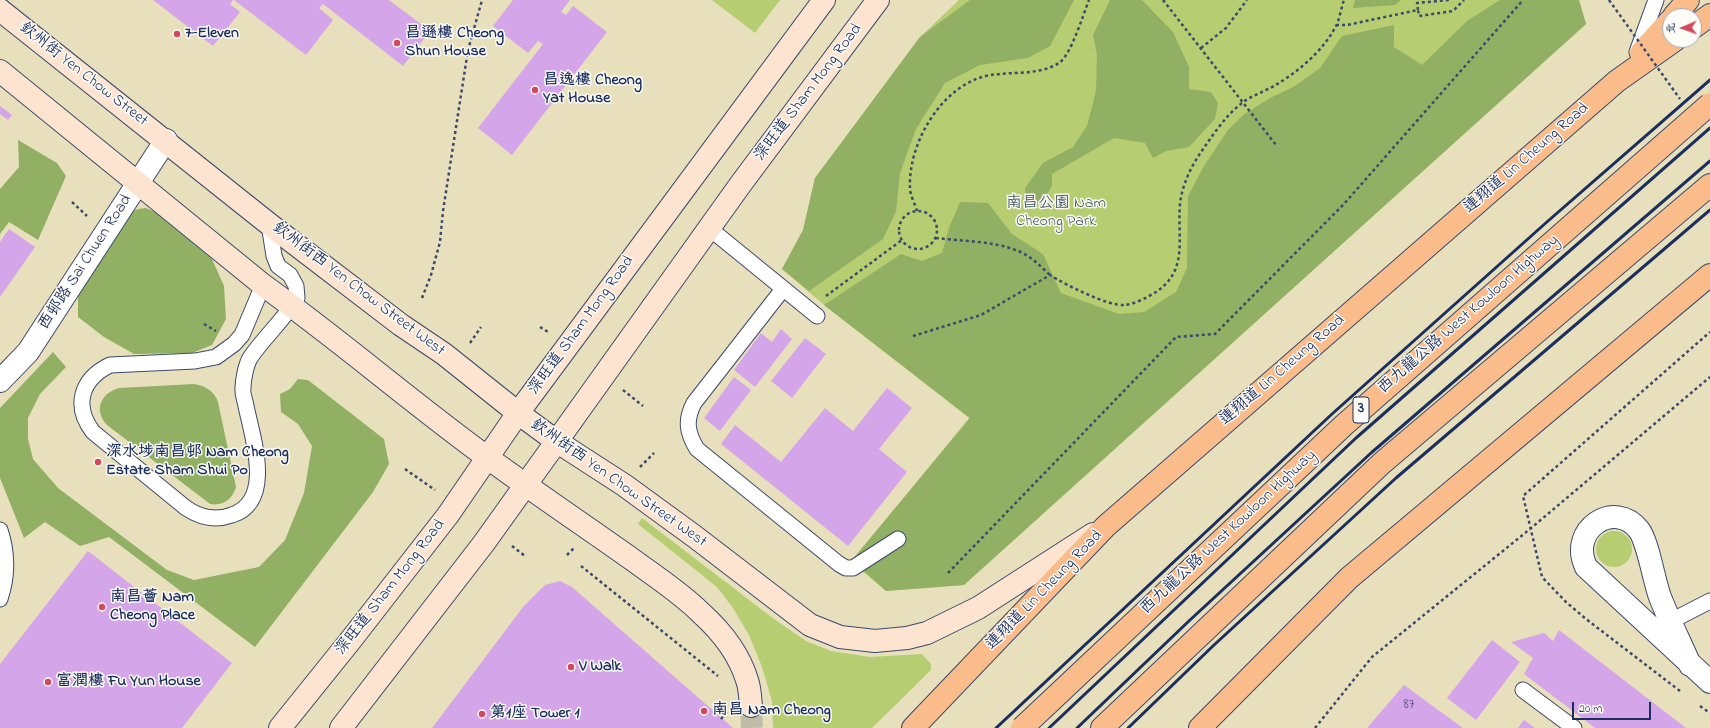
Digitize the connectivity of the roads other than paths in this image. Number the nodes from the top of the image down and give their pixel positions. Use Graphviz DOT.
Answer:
graph roads {
  1 [pos="824,0"];
  2 [pos="878,0"];
  3 [pos="1656,0"];
  4 [pos="1688,0"];
  5 [pos="1681,8"];
  6 [pos="0,10"];
  7 [pos="1662,30"];
  8 [pos="1664,48"];
  9 [pos="1634,62"];
  10 [pos="0,71"];
  11 [pos="1617,81"];
  12 [pos="1710,104"];
  13 [pos="166,140"];
  14 [pos="138,183"];
  15 [pos="1710,186"];
  16 [pos="269,224"];
  17 [pos="709,228"];
  18 [pos="1710,275"];
  19 [pos="263,285"];
  20 [pos="783,289"];
  21 [pos="292,306"];
  22 [pos="816,316"];
  23 [pos="0,381"];
  24 [pos="518,413"];
  25 [pos="556,441"];
  26 [pos="488,458"];
  27 [pos="525,484"];
  28 [pos="1106,526"];
  29 [pos="0,530"];
  30 [pos="898,539"];
  31 [pos="0,599"];
  32 [pos="1710,601"];
  33 [pos="1671,621"];
  34 [pos="1690,665"];
  35 [pos="1710,682"];
  36 [pos="1523,690"];
  37 [pos="742,706"];
  38 [pos="280,728"];
  39 [pos="341,728"];
  40 [pos="913,728"];
  41 [pos="1022,728"];
  42 [pos="1102,728"];
  43 [pos="1200,728"];
  44 [pos="1574,728"];
  1 -- 24 [label="main road, 深旺道 Sham Mong Road"];
  2 -- 17 [label="main road, 深旺道 Sham Mong Road"];
  3 -- 9 [label="lane"];
  4 -- 5 [label="highway"];
  6 -- 13 [label="main road, 欽州街 Yen Chow Street"];
  7 -- 9 [label="highway"];
  8 -- 11 [label="highway, 連翔道 Lin Cheung Road"];
  9 -- 11 [label="highway"];
  10 -- 14 [label="main road"];
  11 -- 28 [label="highway, 連翔道 Lin Cheung Road"];
  12 -- 41 [label="highway, 西九龍公路 West Kowloon Highway / 3, bridge"];
  13 -- 14 [label="street, 西邨路 Sai Chuen Road"];
  13 -- 16 [label="main road, 欽州街西 Yen Chow Street West"];
  14 -- 19 [label="main road"];
  14 -- 23 [label="street, 西邨路 Sai Chuen Road"];
  15 -- 42 [label="highway"];
  16 -- 21 [label="lane"];
  16 -- 24 [label="main road, 欽州街西 Yen Chow Street West"];
  17 -- 20 [label="lane"];
  17 -- 25 [label="main road, 深旺道 Sham Mong Road"];
  18 -- 43 [label="highway"];
  19 -- 21 [label="main road"];
  19 -- 21 [label="lane"];
  20 -- 22 [label="lane"];
  20 -- 30 [label="lane"];
  21 -- 26 [label="main road"];
  24 -- 25 [label="main road, 欽州街西 Yen Chow Street West"];
  24 -- 26 [label="main road, 深旺道 Sham Mong Road"];
  25 -- 27 [label="main road, 深旺道 Sham Mong Road"];
  25 -- 28 [label="main road, 欽州街西 Yen Chow Street West"];
  26 -- 27 [label="main road"];
  26 -- 38 [label="main road, 深旺道 Sham Mong Road"];
  27 -- 37 [label="main road"];
  27 -- 39 [label="main road, 深旺道 Sham Mong Road"];
  28 -- 40 [label="highway, 連翔道 Lin Cheung Road"];
  29 -- 31 [label="lane"];
  32 -- 33 [label="lane"];
  33 -- 34 [label="street"];
  33 -- 34 [label="street"];
  34 -- 35 [label="street"];
  36 -- 44 [label="lane"];
}
